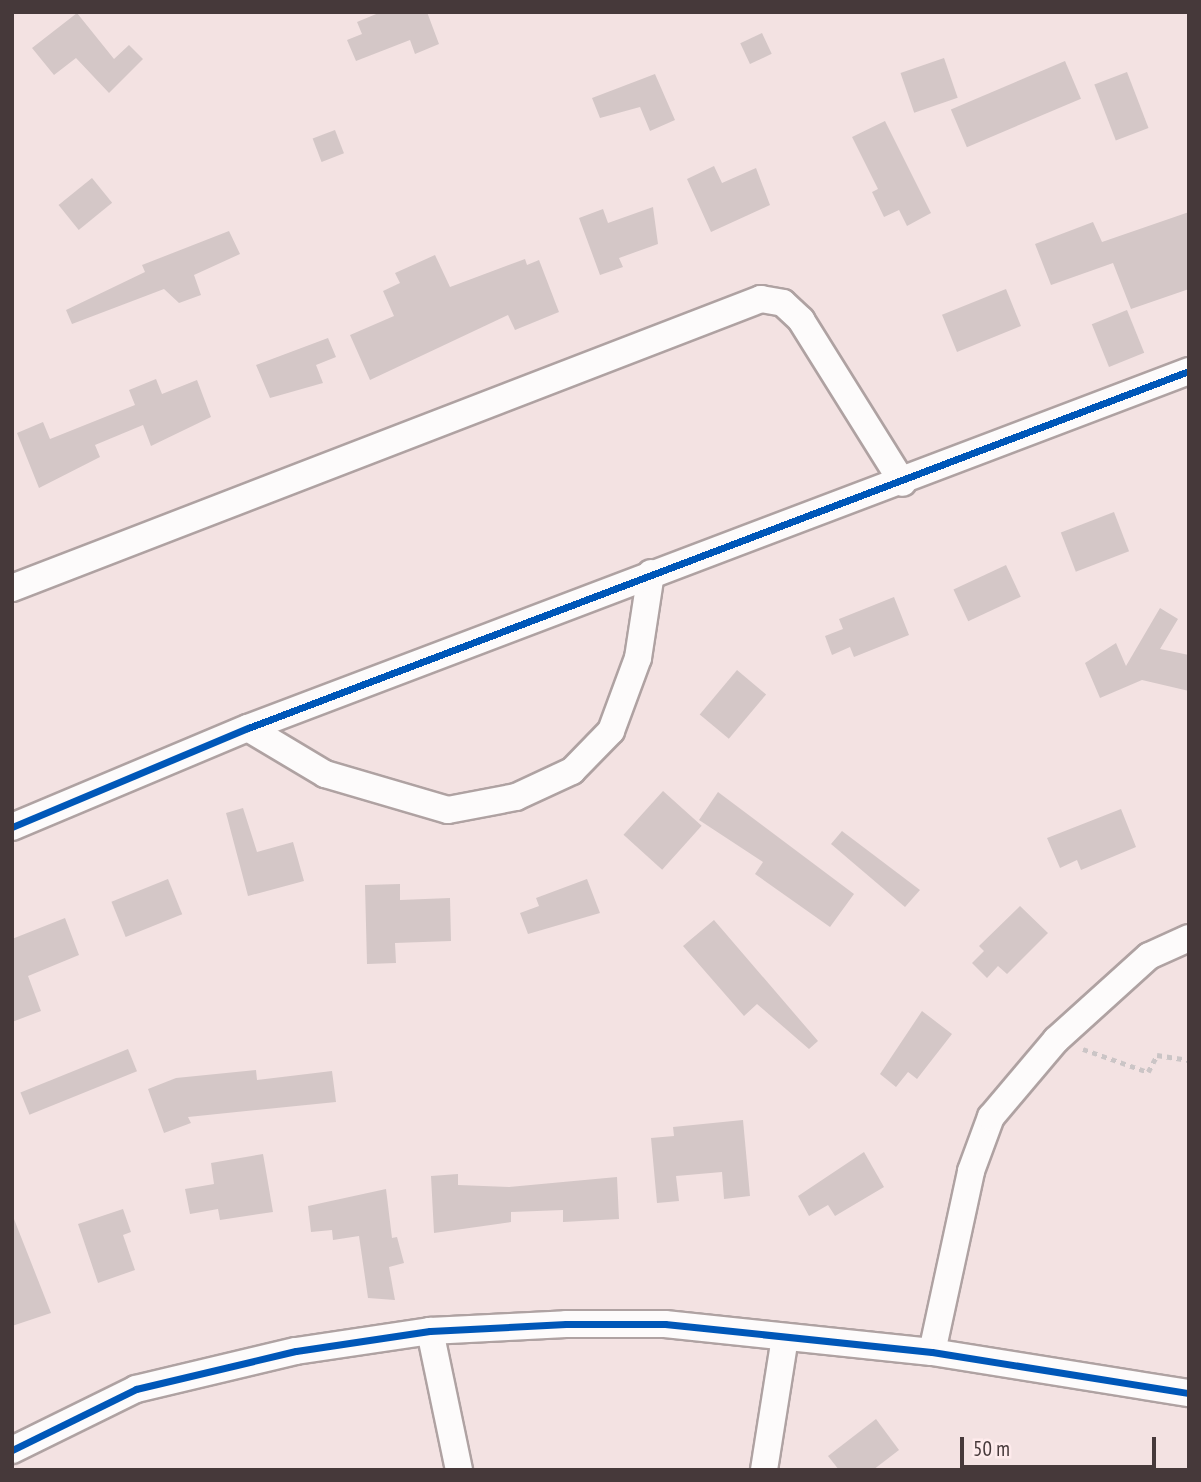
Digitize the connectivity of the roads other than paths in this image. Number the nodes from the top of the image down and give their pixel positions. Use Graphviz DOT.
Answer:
graph roads {
  1 [pos="1189,371"];
  2 [pos="903,483"];
  3 [pos="651,573"];
  4 [pos="12,588"];
  5 [pos="248,728"];
  6 [pos="13,825"];
  7 [pos="1189,937"];
  8 [pos="430,1331"];
  9 [pos="785,1338"];
  10 [pos="932,1352"];
  11 [pos="1189,1393"];
  12 [pos="12,1450"];
  13 [pos="459,1470"];
  14 [pos="764,1470"];
  1 -- 2 [label="street"];
  2 -- 3 [label="street"];
  2 -- 4 [label="street"];
  3 -- 5 [label="street"];
  3 -- 5 [label="street"];
  5 -- 6 [label="street"];
  7 -- 10 [label="street"];
  8 -- 9 [label="street"];
  8 -- 12 [label="street"];
  8 -- 13 [label="street"];
  9 -- 10 [label="street"];
  9 -- 14 [label="street"];
  10 -- 11 [label="street"];
}
